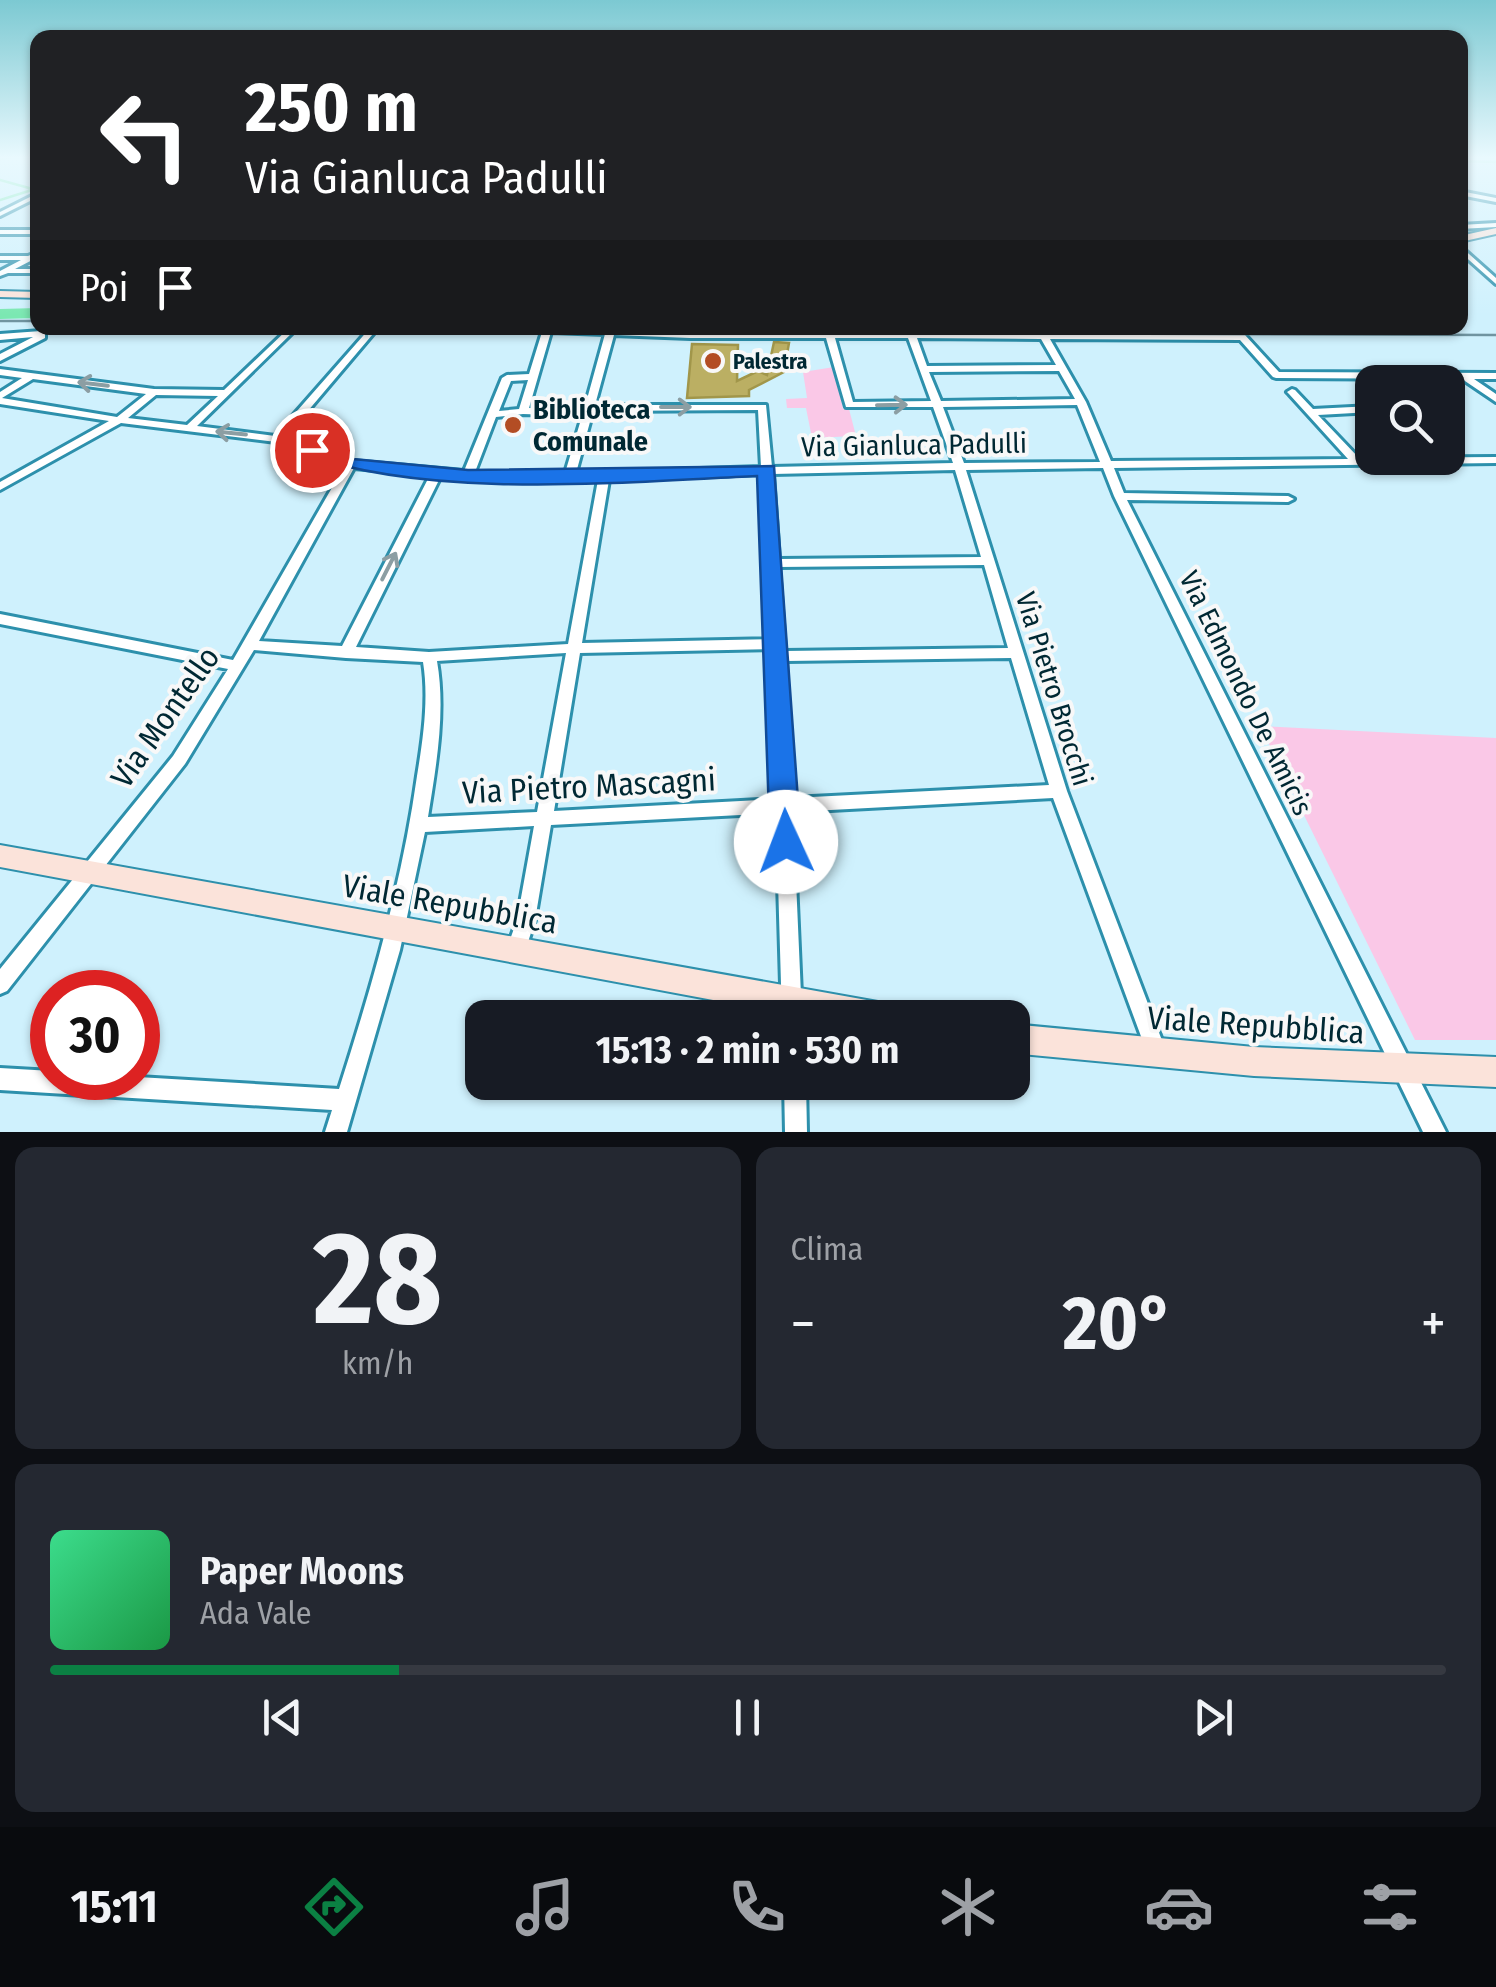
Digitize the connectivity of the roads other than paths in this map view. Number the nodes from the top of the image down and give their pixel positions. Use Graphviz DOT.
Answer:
graph roads {
  1 [pos="1468,227"];
  2 [pos="1496,228"];
  3 [pos="0,232"];
  4 [pos="30,232"];
  5 [pos="1468,237"];
  6 [pos="1468,255"];
  7 [pos="30,256"];
  8 [pos="0,258"];
  9 [pos="30,258"];
  10 [pos="30,271"];
  11 [pos="3,272"];
  12 [pos="1496,281"];
  13 [pos="0,294"];
  14 [pos="30,295"];
  15 [pos="285,335"];
  16 [pos="368,335"];
  17 [pos="546,335"];
  18 [pos="609,335"];
  19 [pos="757,335"];
  20 [pos="830,336"];
  21 [pos="1044,336"];
  22 [pos="0,337"];
  23 [pos="912,337"];
  24 [pos="0,358"];
  25 [pos="1062,368"];
  26 [pos="923,369"];
  27 [pos="0,372"];
  28 [pos="1355,375"];
  29 [pos="31,376"];
  30 [pos="1465,376"];
  31 [pos="1496,376"];
  32 [pos="534,378"];
  33 [pos="154,392"];
  34 [pos="224,392"];
  35 [pos="1292,392"];
  36 [pos="0,398"];
  37 [pos="1496,399"];
  38 [pos="1081,402"];
  39 [pos="936,404"];
  40 [pos="589,410"];
  41 [pos="1355,410"];
  42 [pos="1310,412"];
  43 [pos="519,413"];
  44 [pos="492,415"];
  45 [pos="118,420"];
  46 [pos="188,429"];
  47 [pos="278,439"];
  48 [pos="1496,458"];
  49 [pos="1355,460"];
  50 [pos="1465,460"];
  51 [pos="1355,461"];
  52 [pos="350,464"];
  53 [pos="1106,465"];
  54 [pos="960,467"];
  55 [pos="767,470"];
  56 [pos="437,472"];
  57 [pos="468,476"];
  58 [pos="570,476"];
  59 [pos="604,476"];
  60 [pos="0,487"];
  61 [pos="1120,496"];
  62 [pos="1288,499"];
  63 [pos="988,561"];
  64 [pos="773,562"];
  65 [pos="0,619"];
  66 [pos="250,645"];
  67 [pos="574,648"];
  68 [pos="778,650"];
  69 [pos="1016,653"];
  70 [pos="346,654"];
  71 [pos="429,657"];
  72 [pos="237,666"];
  73 [pos="1060,791"];
  74 [pos="784,806"];
  75 [pos="543,818"];
  76 [pos="421,825"];
  77 [pos="0,856"];
  78 [pos="84,874"];
  79 [pos="397,931"];
  80 [pos="516,951"];
  81 [pos="0,984"];
  82 [pos="749,1000"];
  83 [pos="792,1000"];
  84 [pos="1030,1040"];
  85 [pos="1157,1054"];
  86 [pos="1406,1070"];
  87 [pos="1496,1072"];
  88 [pos="0,1078"];
  89 [pos="346,1100"];
  90 [pos="795,1100"];
  91 [pos="336,1132"];
  92 [pos="796,1132"];
  93 [pos="1435,1132"];
  1 -- 2 [label="street"];
  2 -- 5 [label="street"];
  3 -- 4 [label="street"];
  6 -- 12 [label="street"];
  7 -- 8 [label="street"];
  9 -- 11 [label="street"];
  10 -- 11 [label="street"];
  13 -- 14 [label="street"];
  15 -- 34 [label="street"];
  16 -- 47 [label="street"];
  17 -- 32 [label="street"];
  18 -- 40 [label="street"];
  19 -- 20 [label="street"];
  20 -- 23 [label="street"];
  20 -- 39 [label="street, one-way"];
  21 -- 23 [label="street"];
  21 -- 25 [label="street, Via Edmondo De Amicis"];
  21 -- 28 [label="street"];
  22 -- 24 [label="street"];
  23 -- 26 [label="street, Via Pietro Brocchi"];
  25 -- 26 [label="street"];
  25 -- 38 [label="street, Via Edmondo De Amicis"];
  26 -- 39 [label="street, Via Pietro Brocchi"];
  27 -- 29 [label="street"];
  33 -- 29 [label="street, one-way"];
  29 -- 36 [label="street"];
  30 -- 31 [label="street"];
  30 -- 37 [label="street"];
  32 -- 43 [label="street"];
  32 -- 44 [label="street"];
  33 -- 34 [label="street"];
  33 -- 45 [label="street"];
  34 -- 46 [label="street"];
  35 -- 42 [label="street"];
  36 -- 45 [label="street, Via Gianluca Padulli"];
  38 -- 39 [label="street"];
  38 -- 53 [label="street, Via Edmondo De Amicis"];
  39 -- 54 [label="street, Via Pietro Brocchi"];
  40 -- 43 [label="street"];
  40 -- 55 [label="street, one-way"];
  40 -- 58 [label="street"];
  41 -- 42 [label="street"];
  42 -- 49 [label="street"];
  43 -- 44 [label="street"];
  44 -- 57 [label="street"];
  45 -- 46 [label="street, Via Gianluca Padulli"];
  45 -- 60 [label="street"];
  47 -- 46 [label="street, Via Gianluca Padulli, one-way"];
  47 -- 52 [label="street, Via Gianluca Padulli"];
  48 -- 50 [label="street, Via Gianluca Padulli"];
  51 -- 53 [label="street, Via Gianluca Padulli"];
  52 -- 56 [label="street, Via Gianluca Padulli"];
  52 -- 66 [label="street, Via Montello"];
  53 -- 54 [label="street, Via Gianluca Padulli"];
  53 -- 61 [label="street, Via Edmondo De Amicis"];
  54 -- 55 [label="street, Via Gianluca Padulli"];
  54 -- 63 [label="street, Via Pietro Brocchi"];
  55 -- 59 [label="street, Via Gianluca Padulli"];
  55 -- 64 [label="street"];
  56 -- 57 [label="street, Via Gianluca Padulli"];
  70 -- 56 [label="street, one-way"];
  57 -- 58 [label="street, Via Gianluca Padulli"];
  58 -- 59 [label="street, Via Gianluca Padulli"];
  59 -- 67 [label="street"];
  61 -- 62 [label="street"];
  61 -- 86 [label="street, Via Edmondo De Amicis"];
  63 -- 64 [label="street"];
  63 -- 69 [label="street, Via Pietro Brocchi"];
  64 -- 68 [label="street"];
  65 -- 72 [label="street"];
  66 -- 70 [label="street"];
  66 -- 72 [label="street, Via Montello"];
  67 -- 68 [label="street"];
  67 -- 71 [label="street"];
  67 -- 75 [label="street"];
  68 -- 69 [label="street"];
  68 -- 74 [label="street"];
  69 -- 73 [label="street, Via Pietro Brocchi"];
  70 -- 71 [label="street"];
  71 -- 76 [label="street"];
  72 -- 78 [label="street, Via Montello"];
  73 -- 74 [label="street, Via Pietro Mascagni"];
  73 -- 85 [label="street, Via Pietro Brocchi"];
  74 -- 75 [label="street, Via Pietro Mascagni"];
  74 -- 83 [label="street"];
  75 -- 76 [label="street, Via Pietro Mascagni"];
  75 -- 80 [label="street"];
  76 -- 79 [label="street"];
  77 -- 78 [label="street, Viale Repubblica"];
  78 -- 79 [label="street, Viale Repubblica"];
  78 -- 81 [label="street, Via Montello"];
  79 -- 80 [label="street, Viale Repubblica"];
  79 -- 89 [label="street"];
  80 -- 82 [label="street, Viale Repubblica"];
  84 -- 85 [label="street, Viale Repubblica"];
  85 -- 86 [label="street, Viale Repubblica"];
  86 -- 87 [label="street, Viale Repubblica"];
  86 -- 93 [label="street, Via Edmondo De Amicis"];
  88 -- 89 [label="street"];
  89 -- 91 [label="street"];
  90 -- 92 [label="street"];
}
